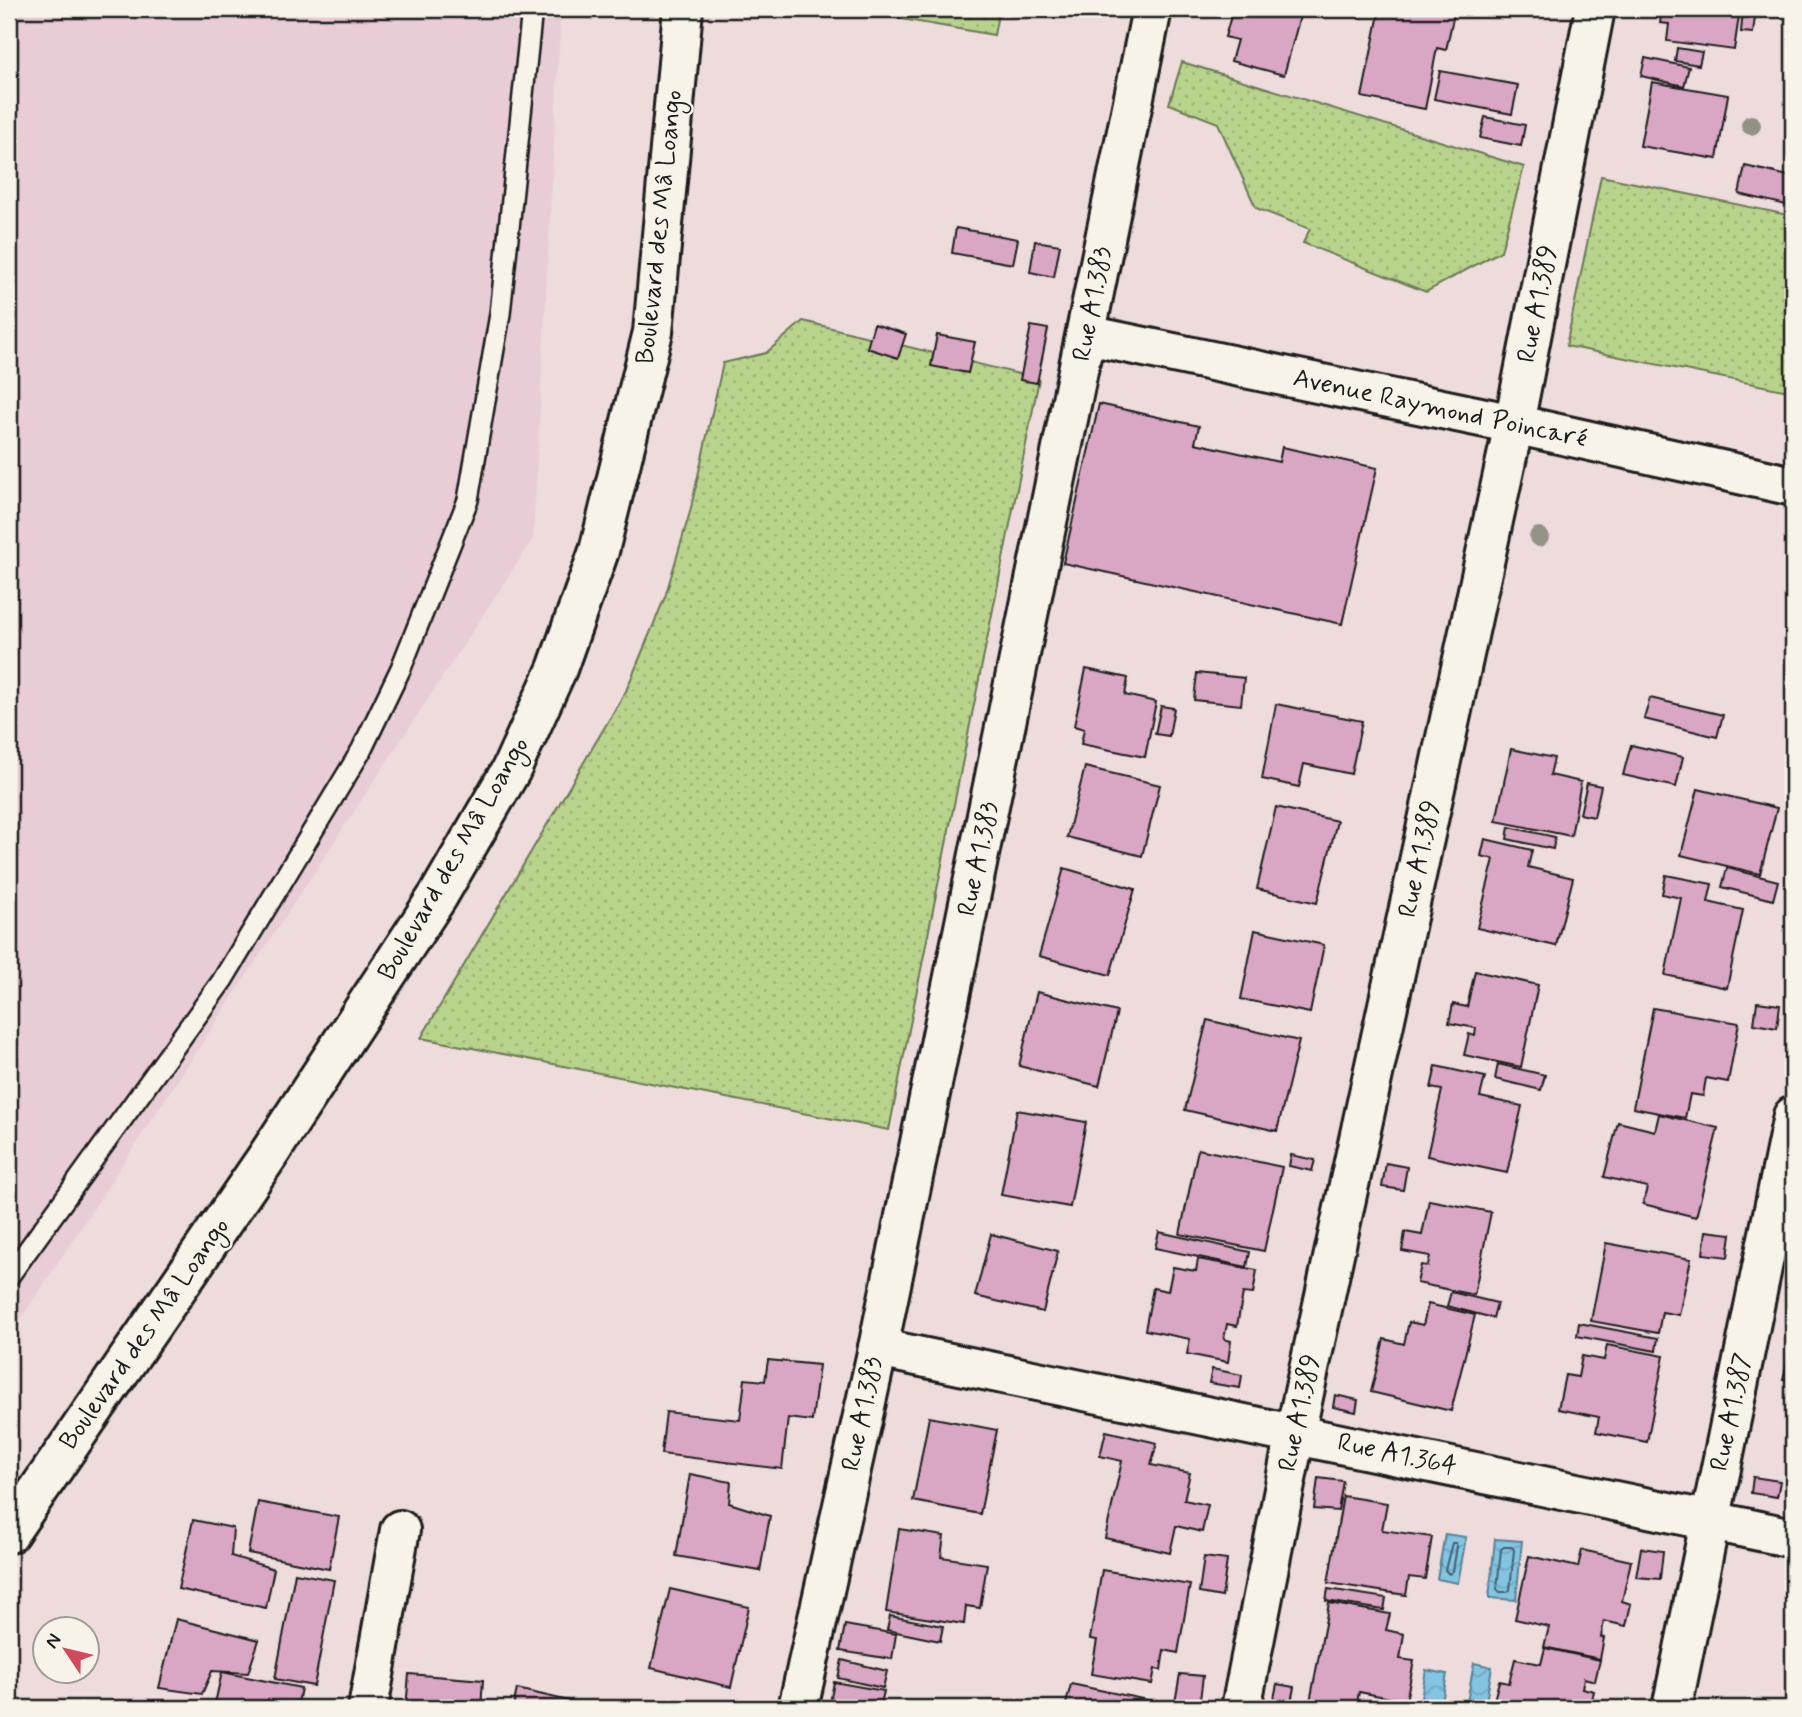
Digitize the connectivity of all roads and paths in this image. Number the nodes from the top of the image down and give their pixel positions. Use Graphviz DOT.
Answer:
graph roads {
  1 [pos="531,9"];
  2 [pos="683,9"];
  3 [pos="1152,9"];
  4 [pos="1595,9"];
  5 [pos="1087,335"];
  6 [pos="1514,424"];
  7 [pos="1793,486"];
  8 [pos="1793,1116"];
  9 [pos="9,1276"];
  10 [pos="878,1348"];
  11 [pos="1295,1434"];
  12 [pos="1710,1521"];
  13 [pos="400,1530"];
  14 [pos="9,1533"];
  15 [pos="1793,1538"];
  16 [pos="368,1708"];
  17 [pos="798,1708"];
  18 [pos="1241,1708"];
  19 [pos="1672,1708"];
  1 -- 9 [label="lane"];
  2 -- 14 [label="street, Boulevard des Mâ Loango"];
  3 -- 5 [label="street, Rue A1.383"];
  4 -- 6 [label="street, Rue A1.389"];
  5 -- 6 [label="street, Avenue Raymond Poincaré"];
  5 -- 10 [label="street, Rue A1.383"];
  6 -- 7 [label="street, Avenue Raymond Poincaré"];
  6 -- 11 [label="street, Rue A1.389"];
  8 -- 12 [label="street, Rue A1.387"];
  10 -- 11 [label="street, Rue A1.364"];
  10 -- 17 [label="street, Rue A1.383"];
  11 -- 12 [label="street, Rue A1.364"];
  11 -- 18 [label="street, Rue A1.389"];
  12 -- 15 [label="street, Rue A1.364"];
  12 -- 19 [label="street, Rue A1.387"];
  13 -- 16 [label="street"];
}
